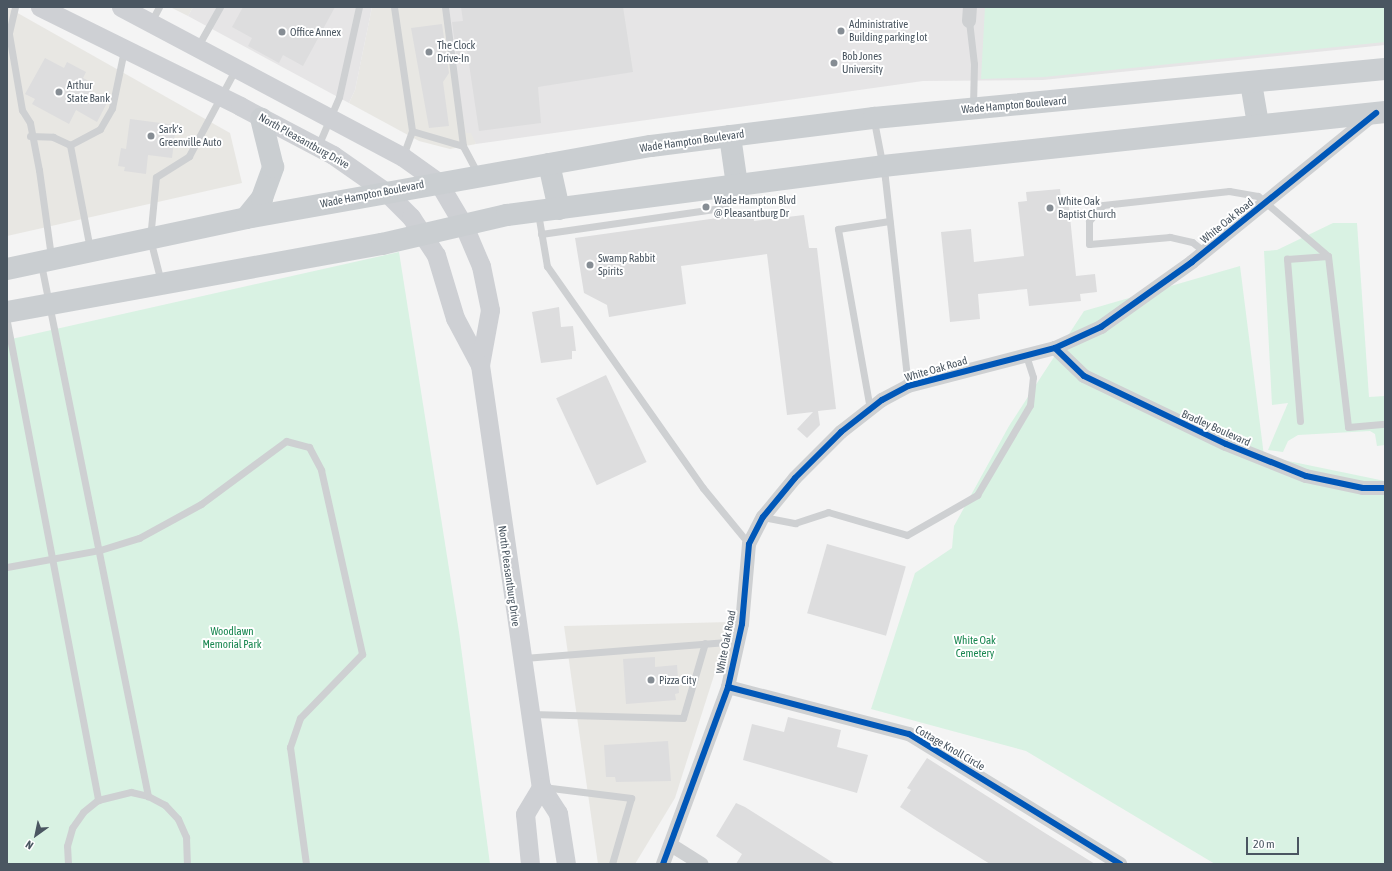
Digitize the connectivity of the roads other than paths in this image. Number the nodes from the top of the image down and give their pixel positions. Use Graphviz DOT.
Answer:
graph roads {
  1 [pos="15,7"];
  2 [pos="40,7"];
  3 [pos="121,7"];
  4 [pos="220,7"];
  5 [pos="359,7"];
  6 [pos="394,7"];
  7 [pos="445,7"];
  8 [pos="970,7"];
  9 [pos="155,15"];
  10 [pos="969,21"];
  11 [pos="198,46"];
  12 [pos="124,50"];
  13 [pos="236,68"];
  14 [pos="1385,69"];
  15 [pos="1251,83"];
  16 [pos="220,96"];
  17 [pos="973,109"];
  18 [pos="1380,112"];
  19 [pos="261,118"];
  20 [pos="332,118"];
  21 [pos="874,118"];
  22 [pos="1258,124"];
  23 [pos="412,130"];
  24 [pos="30,136"];
  25 [pos="730,136"];
  26 [pos="70,145"];
  27 [pos="463,146"];
  28 [pos="317,147"];
  29 [pos="403,157"];
  30 [pos="549,164"];
  31 [pos="883,166"];
  32 [pos="480,176"];
  33 [pos="438,182"];
  34 [pos="731,186"];
  35 [pos="386,192"];
  36 [pos="1267,203"];
  37 [pos="548,210"];
  38 [pos="246,218"];
  39 [pos="889,221"];
  40 [pos="464,226"];
  41 [pos="541,234"];
  42 [pos="424,235"];
  43 [pos="150,240"];
  44 [pos="1205,252"];
  45 [pos="91,253"];
  46 [pos="1328,256"];
  47 [pos="46,262"];
  48 [pos="8,265"];
  49 [pos="161,283"];
  50 [pos="48,302"];
  51 [pos="7,312"];
  52 [pos="7,322"];
  53 [pos="1055,348"];
  54 [pos="1026,356"];
  55 [pos="480,365"];
  56 [pos="908,386"];
  57 [pos="870,409"];
  58 [pos="1300,421"];
  59 [pos="1385,424"];
  60 [pos="1385,488"];
  61 [pos="763,517"];
  62 [pos="749,544"];
  63 [pos="100,550"];
  64 [pos="51,560"];
  65 [pos="7,567"];
  66 [pos="739,641"];
  67 [pos="705,643"];
  68 [pos="521,659"];
  69 [pos="728,687"];
  70 [pos="530,714"];
  71 [pos="541,786"];
  72 [pos="148,796"];
  73 [pos="98,800"];
  74 [pos="671,845"];
  75 [pos="68,864"];
  76 [pos="187,864"];
  77 [pos="306,864"];
  78 [pos="530,864"];
  79 [pos="566,864"];
  80 [pos="612,864"];
  81 [pos="663,864"];
  82 [pos="702,864"];
  83 [pos="1120,864"];
  1 -- 24 [label="lane"];
  2 -- 12 [label="main road, North Pleasantburg Drive"];
  3 -- 9 [label="main road, North Pleasantburg Drive"];
  4 -- 11 [label="lane"];
  5 -- 20 [label="lane"];
  6 -- 23 [label="lane"];
  7 -- 27 [label="lane"];
  8 -- 10 [label="street"];
  9 -- 11 [label="main road, North Pleasantburg Drive"];
  10 -- 17 [label="lane"];
  11 -- 13 [label="main road, North Pleasantburg Drive"];
  12 -- 16 [label="main road, North Pleasantburg Drive"];
  12 -- 26 [label="lane"];
  13 -- 16 [label="lane"];
  13 -- 20 [label="main road, North Pleasantburg Drive"];
  14 -- 15 [label="main road, Wade Hampton Boulevard"];
  15 -- 17 [label="main road, Wade Hampton Boulevard"];
  15 -- 22 [label="main road"];
  16 -- 19 [label="main road, North Pleasantburg Drive"];
  16 -- 43 [label="lane"];
  17 -- 21 [label="main road, Wade Hampton Boulevard"];
  18 -- 22 [label="main road"];
  18 -- 36 [label="street, White Oak Road"];
  19 -- 28 [label="main road, North Pleasantburg Drive"];
  19 -- 38 [label="main road"];
  20 -- 28 [label="lane"];
  20 -- 29 [label="main road, North Pleasantburg Drive"];
  21 -- 25 [label="main road, Wade Hampton Boulevard"];
  21 -- 31 [label="lane"];
  22 -- 31 [label="main road"];
  23 -- 27 [label="lane"];
  23 -- 29 [label="lane"];
  24 -- 26 [label="lane"];
  24 -- 47 [label="lane"];
  25 -- 30 [label="main road, Wade Hampton Boulevard"];
  25 -- 34 [label="main road"];
  26 -- 45 [label="lane"];
  27 -- 32 [label="lane"];
  28 -- 35 [label="main road, North Pleasantburg Drive"];
  29 -- 33 [label="main road, North Pleasantburg Drive"];
  30 -- 32 [label="main road, Wade Hampton Boulevard"];
  30 -- 37 [label="main road"];
  31 -- 34 [label="main road"];
  31 -- 39 [label="lane"];
  32 -- 33 [label="main road, Wade Hampton Boulevard"];
  33 -- 35 [label="main road, Wade Hampton Boulevard"];
  33 -- 40 [label="main road, North Pleasantburg Drive"];
  34 -- 37 [label="main road"];
  34 -- 41 [label="lane"];
  35 -- 38 [label="main road, Wade Hampton Boulevard"];
  35 -- 42 [label="main road, North Pleasantburg Drive"];
  36 -- 44 [label="street, White Oak Road"];
  36 -- 44 [label="lane"];
  36 -- 46 [label="lane"];
  37 -- 40 [label="main road"];
  37 -- 41 [label="lane"];
  38 -- 43 [label="main road, Wade Hampton Boulevard"];
  39 -- 56 [label="lane"];
  39 -- 57 [label="lane"];
  40 -- 42 [label="main road"];
  40 -- 55 [label="main road, North Pleasantburg Drive"];
  41 -- 62 [label="lane"];
  42 -- 49 [label="main road"];
  42 -- 55 [label="main road, North Pleasantburg Drive"];
  43 -- 45 [label="main road, Wade Hampton Boulevard"];
  43 -- 49 [label="lane"];
  44 -- 53 [label="street, White Oak Road"];
  45 -- 47 [label="main road, Wade Hampton Boulevard"];
  46 -- 58 [label="lane"];
  46 -- 59 [label="lane"];
  47 -- 48 [label="main road, Wade Hampton Boulevard"];
  47 -- 50 [label="lane"];
  49 -- 50 [label="main road"];
  50 -- 51 [label="main road"];
  50 -- 63 [label="lane"];
  52 -- 64 [label="lane"];
  53 -- 54 [label="street, White Oak Road"];
  53 -- 60 [label="street, Bradley Boulevard"];
  54 -- 56 [label="street, White Oak Road"];
  54 -- 61 [label="lane"];
  55 -- 68 [label="main road, North Pleasantburg Drive"];
  56 -- 57 [label="street, White Oak Road"];
  57 -- 61 [label="street, White Oak Road"];
  61 -- 62 [label="street, White Oak Road"];
  62 -- 66 [label="street, White Oak Road"];
  63 -- 64 [label="lane"];
  63 -- 72 [label="lane"];
  63 -- 77 [label="lane"];
  64 -- 65 [label="lane"];
  64 -- 73 [label="lane"];
  66 -- 67 [label="lane"];
  66 -- 69 [label="street, White Oak Road"];
  67 -- 68 [label="lane"];
  67 -- 70 [label="lane"];
  68 -- 70 [label="main road, North Pleasantburg Drive"];
  69 -- 74 [label="street, White Oak Road"];
  69 -- 83 [label="street, Cottage Knoll Circle"];
  70 -- 71 [label="main road, North Pleasantburg Drive"];
  71 -- 78 [label="main road"];
  71 -- 79 [label="main road, North Pleasantburg Drive"];
  71 -- 80 [label="lane"];
  72 -- 73 [label="lane"];
  72 -- 76 [label="lane"];
  73 -- 75 [label="lane"];
  74 -- 81 [label="street, White Oak Road"];
  74 -- 82 [label="street"];
}
